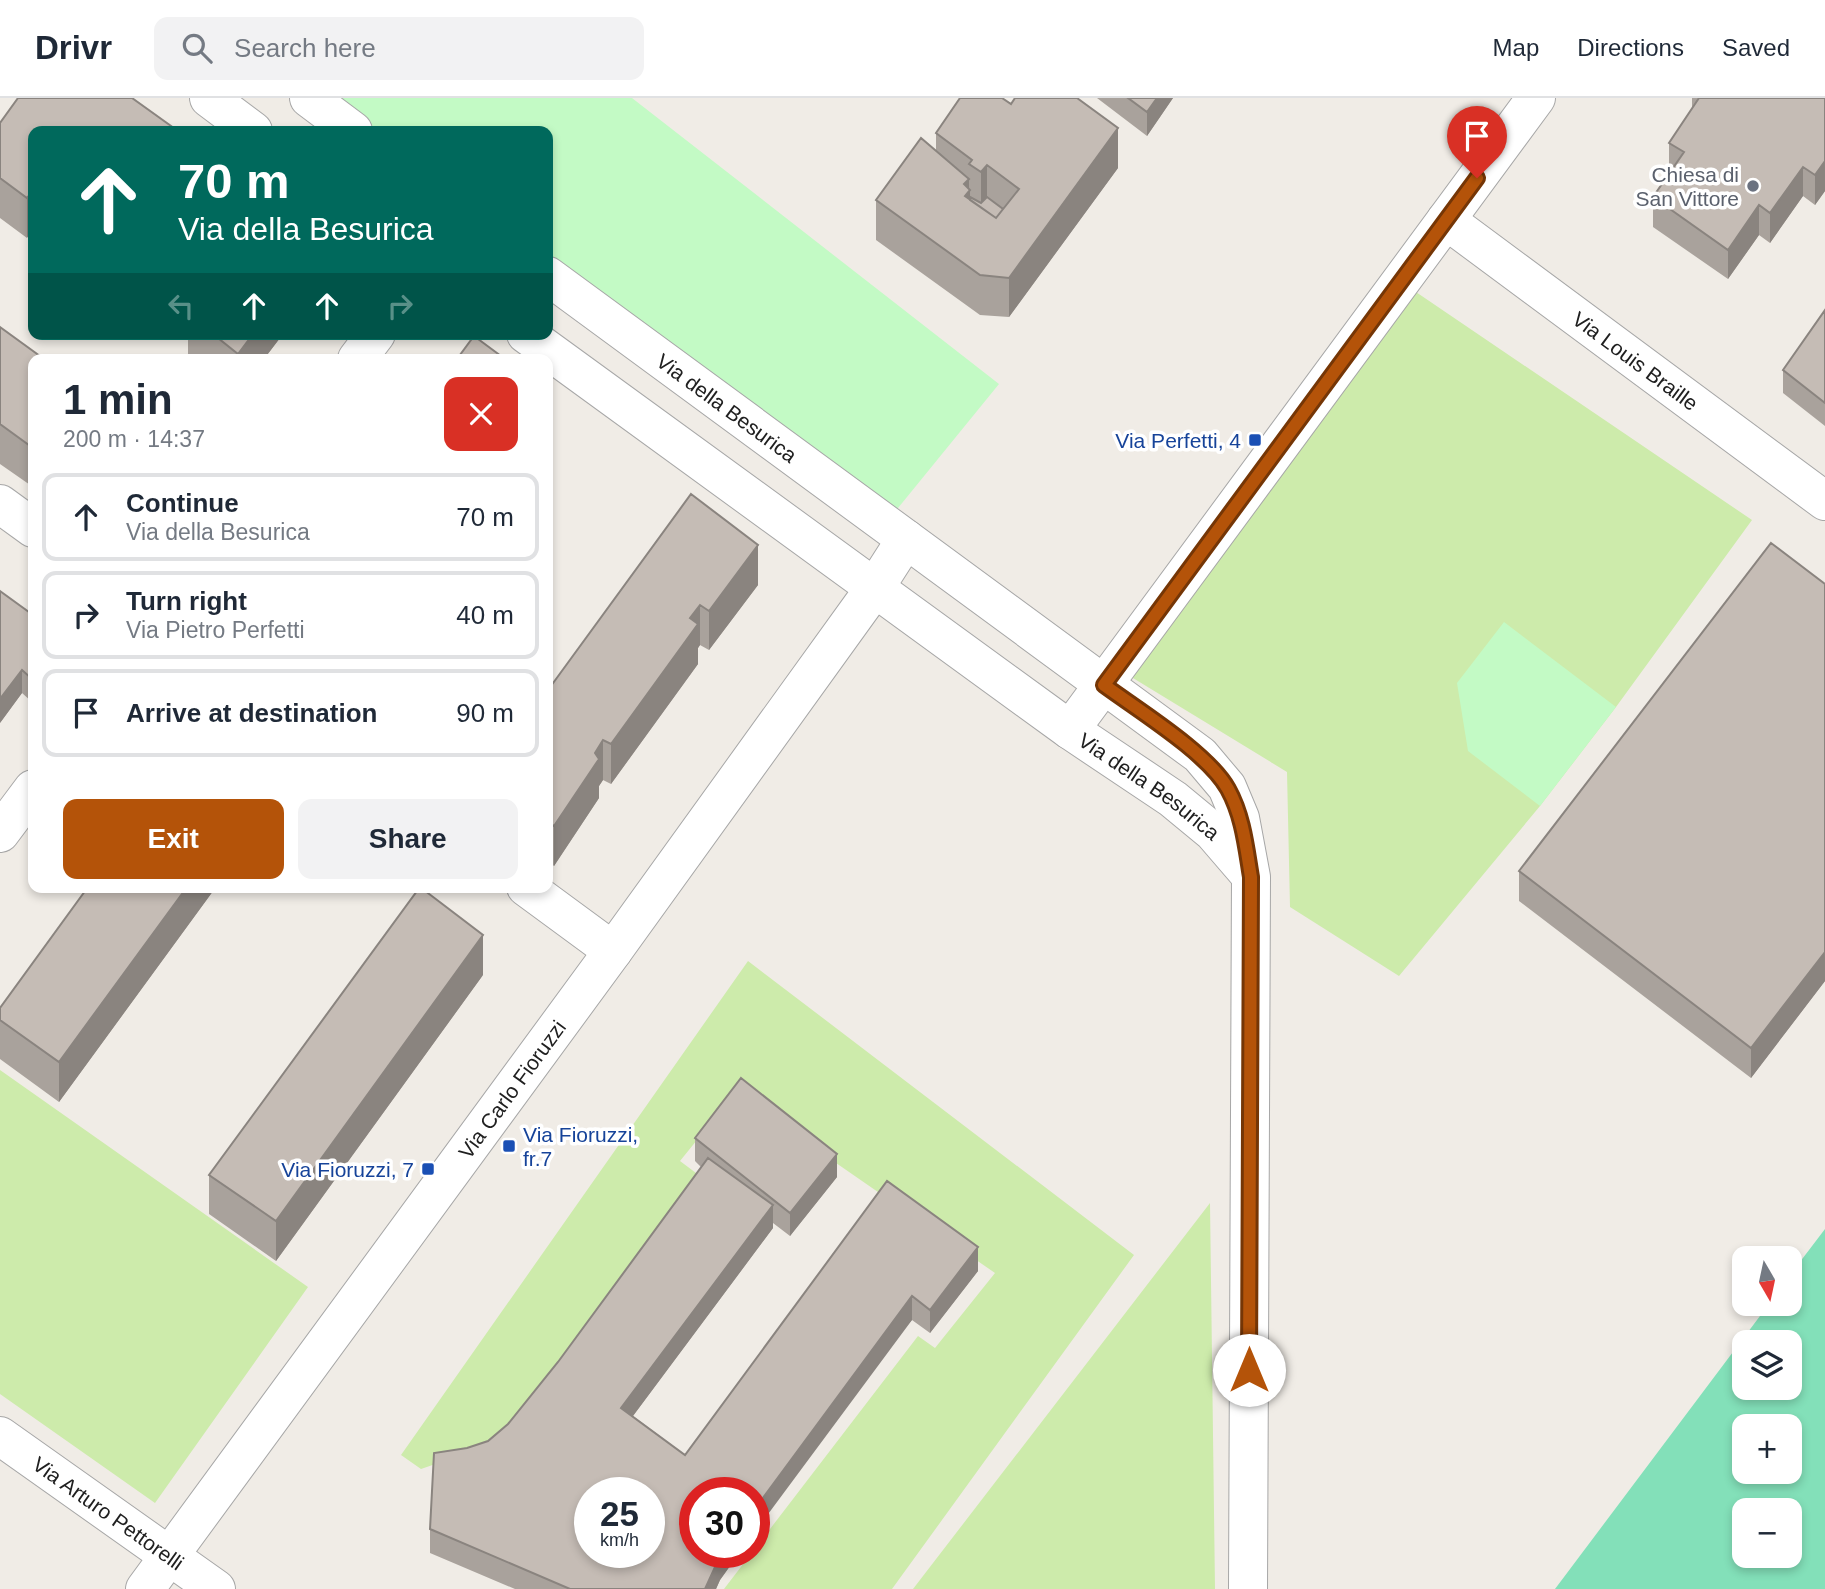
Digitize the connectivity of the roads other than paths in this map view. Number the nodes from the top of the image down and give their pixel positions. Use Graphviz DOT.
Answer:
graph roads {
  1 [pos="209,98"];
  2 [pos="309,98"];
  3 [pos="1519,104"];
  4 [pos="246,126"];
  5 [pos="346,126"];
  6 [pos="1446,220"];
  7 [pos="553,280"];
  8 [pos="371,340"];
  9 [pos="534,340"];
  10 [pos="361,354"];
  11 [pos="1825,502"];
  12 [pos="0,504"];
  13 [pos="28,524"];
  14 [pos="906,539"];
  15 [pos="874,589"];
  16 [pos="1104,685"];
  17 [pos="1070,730"];
  18 [pos="28,796"];
  19 [pos="0,833"];
  20 [pos="1251,877"];
  21 [pos="534,893"];
  22 [pos="613,951"];
  23 [pos="0,1436"];
  24 [pos="169,1556"];
  25 [pos="145,1589"];
  26 [pos="216,1589"];
  27 [pos="1248,1589"];
  1 -- 4 [label="street"];
  2 -- 5 [label="street"];
  3 -- 6 [label="street"];
  6 -- 11 [label="street, Via Louis Braille"];
  6 -- 16 [label="street"];
  7 -- 14 [label="street, Via della Besurica"];
  8 -- 10 [label="street"];
  9 -- 15 [label="street, Via della Besurica"];
  12 -- 13 [label="street"];
  14 -- 15 [label="street"];
  14 -- 16 [label="street, Via della Besurica"];
  15 -- 17 [label="street, Via della Besurica"];
  15 -- 22 [label="street, Via Carlo Fioruzzi"];
  16 -- 17 [label="street, Via della Besurica"];
  16 -- 20 [label="street, Via della Besurica"];
  17 -- 20 [label="street, Via della Besurica"];
  18 -- 19 [label="street"];
  20 -- 27 [label="street"];
  21 -- 22 [label="street"];
  22 -- 24 [label="street, Via Carlo Fioruzzi"];
  23 -- 24 [label="street, Via Arturo Pettorelli"];
  24 -- 25 [label="street, Via Carlo Fioruzzi"];
  24 -- 26 [label="street, Via Arturo Pettorelli"];
}
